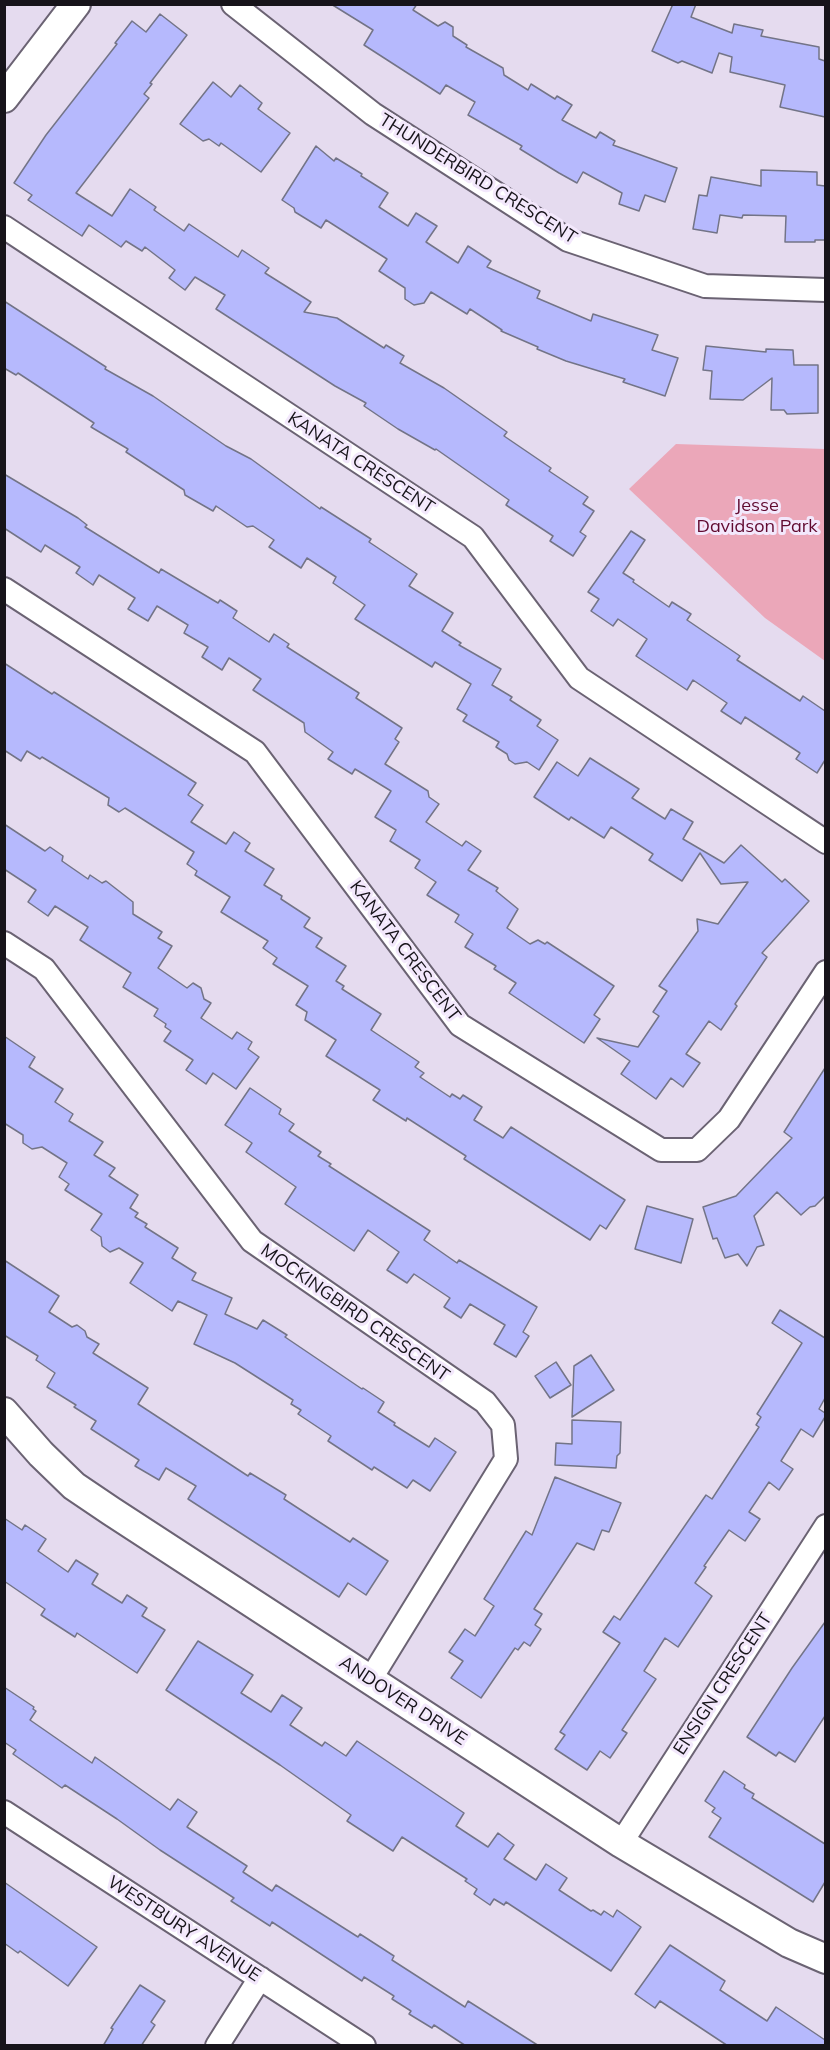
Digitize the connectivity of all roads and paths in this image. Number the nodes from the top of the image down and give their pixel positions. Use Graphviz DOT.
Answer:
graph roads {
  1 [pos="76,4"];
  2 [pos="233,4"];
  3 [pos="4,98"];
  4 [pos="4,228"];
  5 [pos="825,290"];
  6 [pos="4,588"];
  7 [pos="825,842"];
  8 [pos="4,943"];
  9 [pos="825,972"];
  10 [pos="4,1412"];
  11 [pos="825,1526"];
  12 [pos="370,1680"];
  13 [pos="4,1812"];
  14 [pos="621,1843"];
  15 [pos="825,1959"];
  16 [pos="260,1978"];
  17 [pos="217,2046"];
  18 [pos="364,2046"];
  1 -- 3 [label="street"];
  2 -- 5 [label="street, THUNDERBIRD CRESCENT"];
  4 -- 7 [label="street, KANATA CRESCENT"];
  6 -- 9 [label="street, KANATA CRESCENT"];
  8 -- 12 [label="street, MOCKINGBIRD CRESCENT"];
  10 -- 12 [label="street, ANDOVER DRIVE"];
  11 -- 14 [label="street, ENSIGN CRESCENT"];
  12 -- 14 [label="street, ANDOVER DRIVE"];
  13 -- 16 [label="street, WESTBURY AVENUE"];
  14 -- 15 [label="street, ANDOVER DRIVE"];
  16 -- 17 [label="street"];
  16 -- 18 [label="street, WESTBURY AVENUE"];
}
